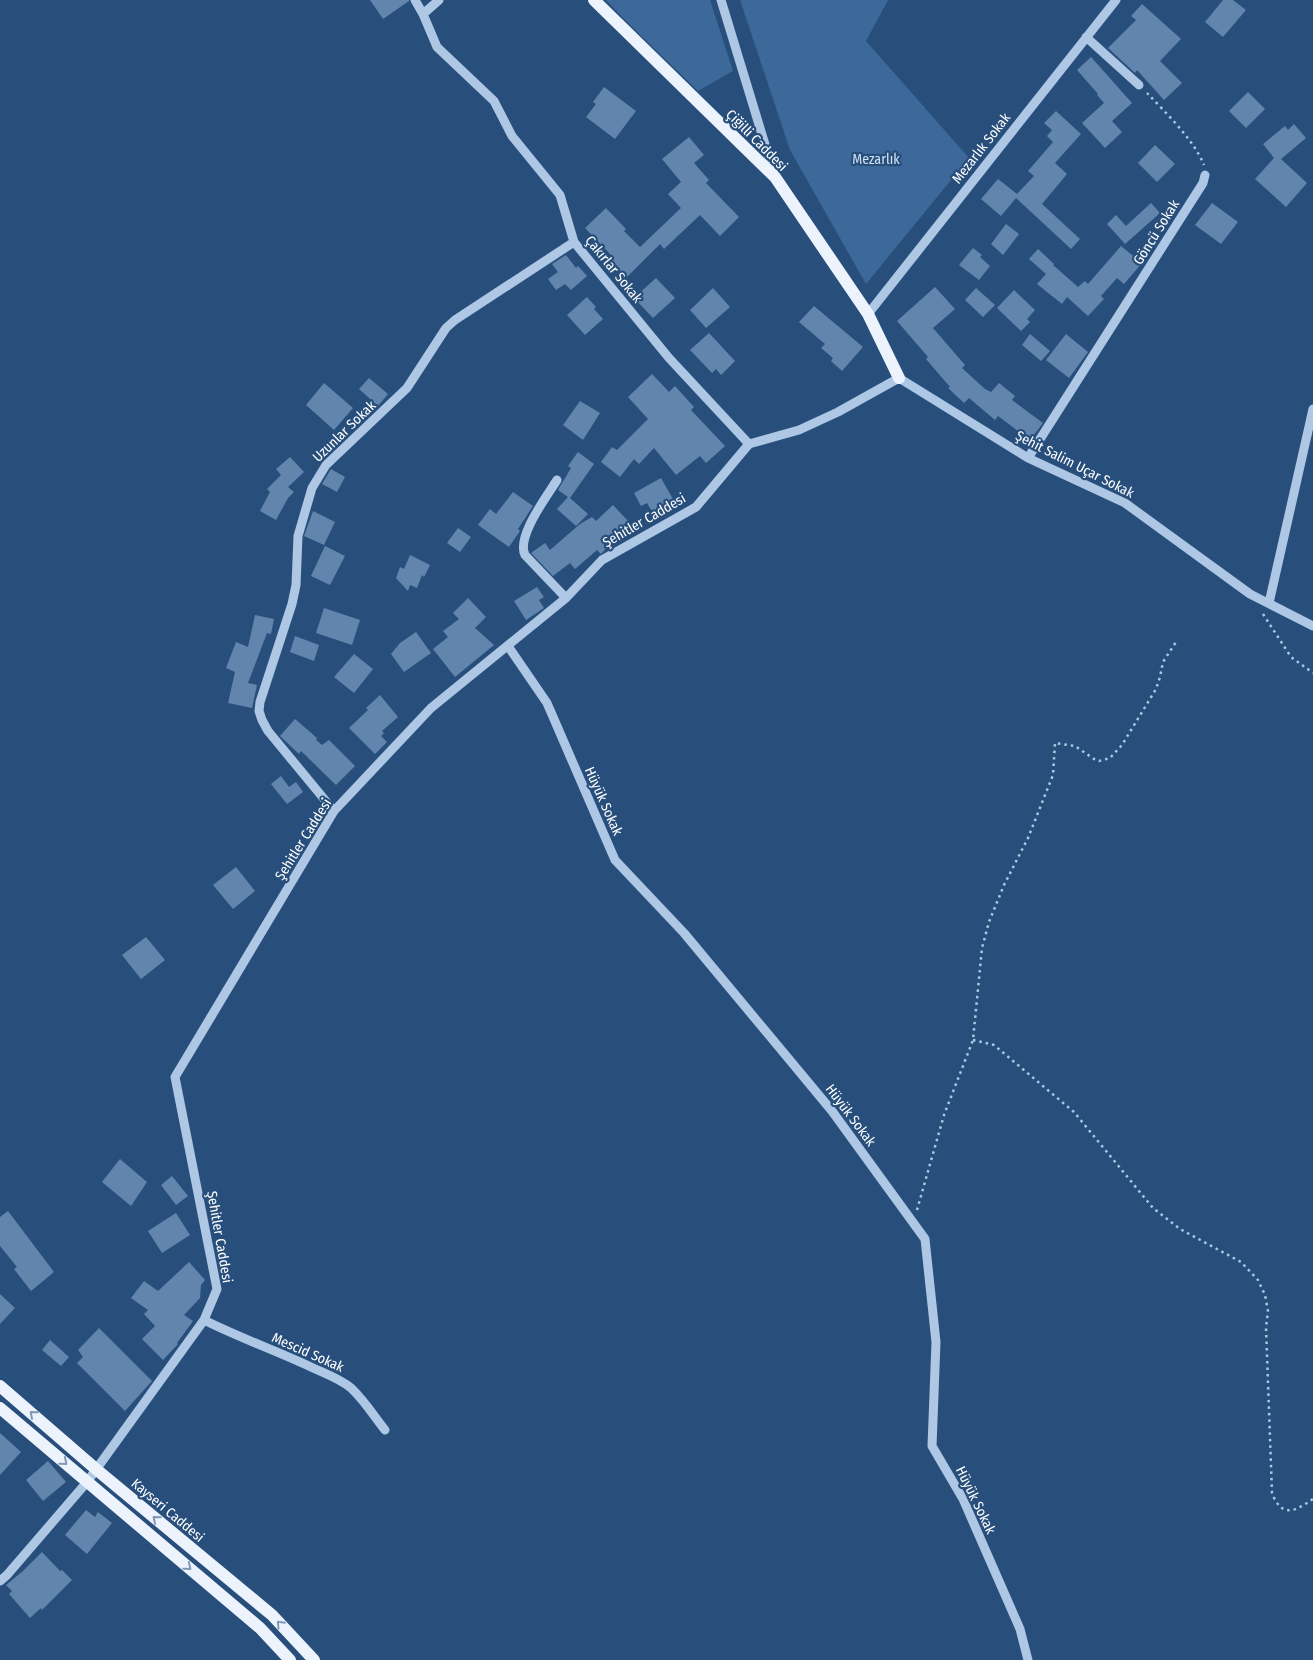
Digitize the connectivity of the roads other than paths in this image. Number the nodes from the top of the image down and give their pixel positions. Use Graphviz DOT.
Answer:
graph roads {
  1 [pos="415,0"];
  2 [pos="439,0"];
  3 [pos="594,0"];
  4 [pos="721,0"];
  5 [pos="1116,0"];
  6 [pos="423,14"];
  7 [pos="1086,37"];
  8 [pos="1139,85"];
  9 [pos="1205,175"];
  10 [pos="775,177"];
  11 [pos="574,242"];
  12 [pos="868,314"];
  13 [pos="899,378"];
  14 [pos="1313,409"];
  15 [pos="749,444"];
  16 [pos="1028,458"];
  17 [pos="557,480"];
  18 [pos="566,598"];
  19 [pos="1269,603"];
  20 [pos="1313,626"];
  21 [pos="508,646"];
  22 [pos="334,811"];
  23 [pos="204,1320"];
  24 [pos="0,1386"];
  25 [pos="0,1408"];
  26 [pos="385,1430"];
  27 [pos="97,1470"];
  28 [pos="88,1482"];
  29 [pos="0,1581"];
  30 [pos="290,1660"];
  31 [pos="314,1660"];
  32 [pos="1028,1660"];
  1 -- 6 [label="street, Çakırlar Sokak"];
  2 -- 6 [label="street"];
  3 -- 10 [label="main road, Çiğilli Caddesi"];
  4 -- 10 [label="street"];
  5 -- 7 [label="street, Mezarlık Sokak"];
  6 -- 11 [label="street, Çakırlar Sokak"];
  7 -- 8 [label="street"];
  7 -- 12 [label="street, Mezarlık Sokak"];
  9 -- 16 [label="street, Göncü Sokak"];
  10 -- 12 [label="main road, Çiğilli Caddesi"];
  11 -- 15 [label="street, Çakırlar Sokak"];
  11 -- 22 [label="street, Uzunlar Sokak"];
  12 -- 13 [label="main road, Çiğilli Caddesi"];
  13 -- 15 [label="street"];
  13 -- 16 [label="street, Şehit Salim Uçar Sokak"];
  14 -- 19 [label="street"];
  15 -- 18 [label="street, Şehitler Caddesi"];
  16 -- 19 [label="street, Şehit Salim Uçar Sokak"];
  17 -- 18 [label="street"];
  18 -- 21 [label="street, Şehitler Caddesi"];
  19 -- 20 [label="street, Şehit Salim Uçar Sokak"];
  21 -- 22 [label="street, Şehitler Caddesi"];
  21 -- 32 [label="street, Hüyük Sokak"];
  22 -- 23 [label="street, Şehitler Caddesi"];
  23 -- 26 [label="street, Mescid Sokak"];
  23 -- 27 [label="street, Şehitler Caddesi"];
  27 -- 24 [label="main road, Kayseri Caddesi, one-way"];
  25 -- 28 [label="main road, one-way"];
  27 -- 28 [label="street, Şehitler Caddesi"];
  31 -- 27 [label="main road, Kayseri Caddesi, one-way"];
  28 -- 29 [label="street, Şehitler Caddesi"];
  28 -- 30 [label="main road, one-way"];
}
